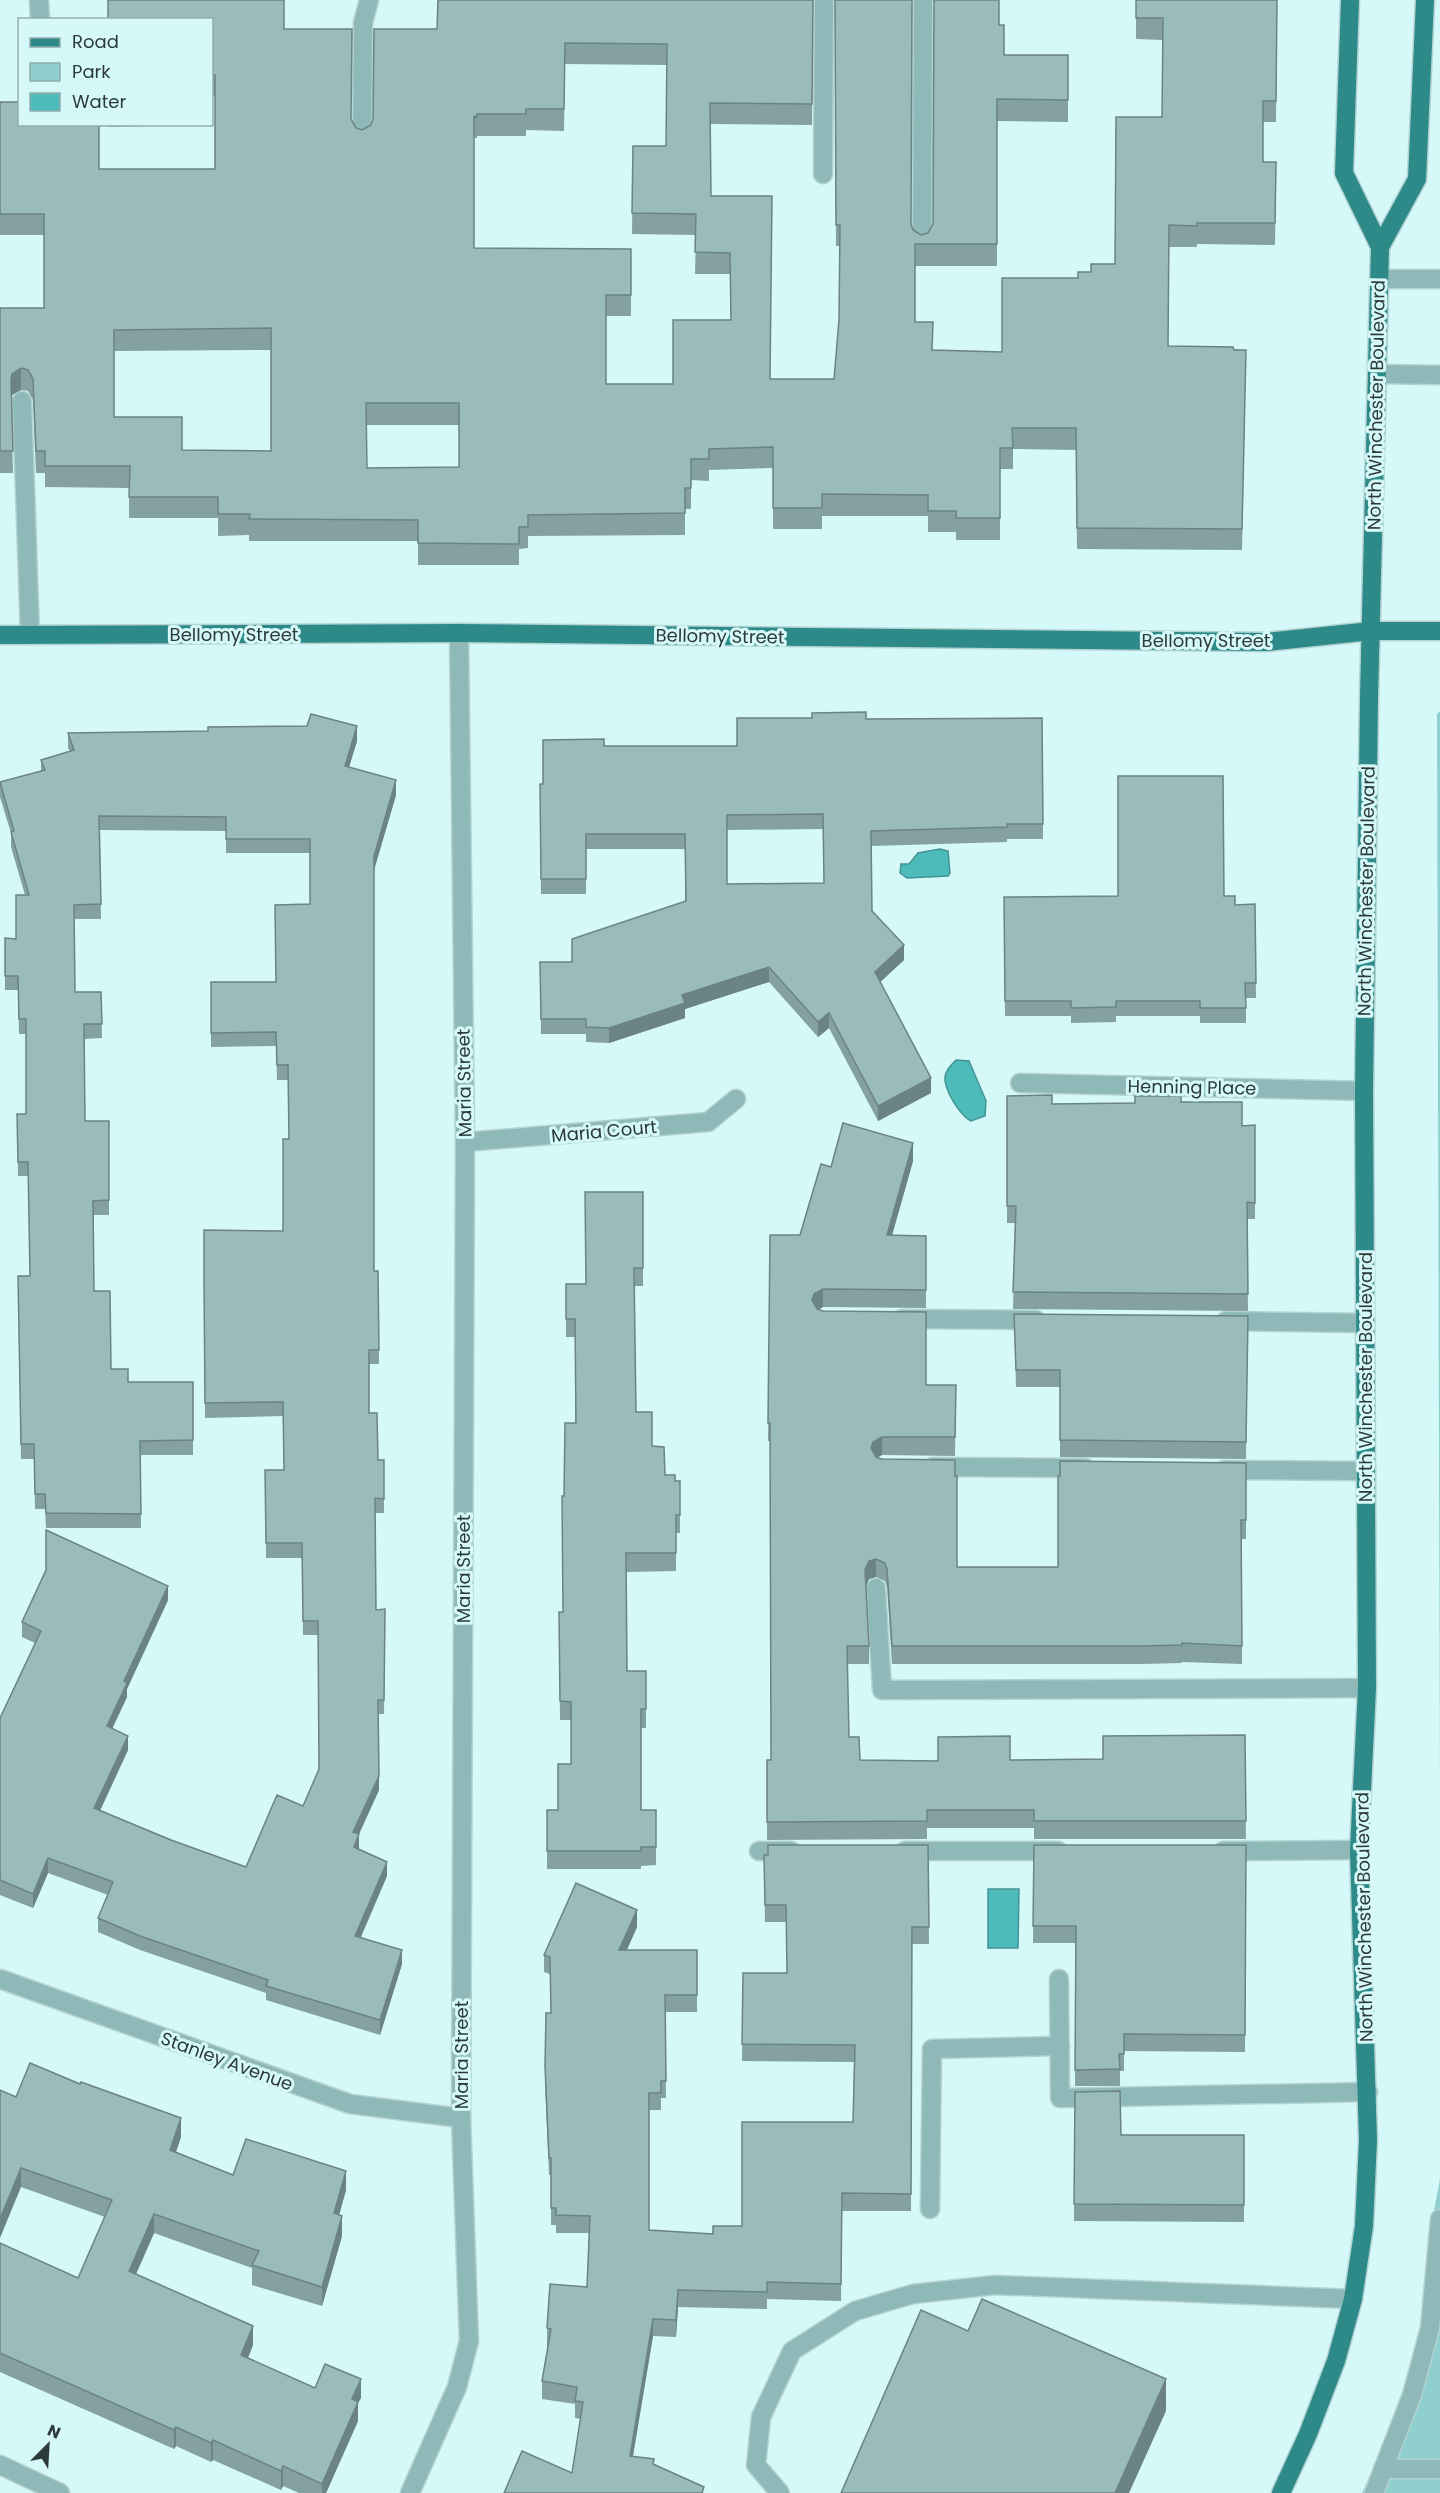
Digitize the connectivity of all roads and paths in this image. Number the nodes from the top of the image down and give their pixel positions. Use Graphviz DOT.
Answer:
graph roads {
  1 [pos="39,0"];
  2 [pos="369,0"];
  3 [pos="824,0"];
  4 [pos="923,0"];
  5 [pos="1350,0"];
  6 [pos="1425,0"];
  7 [pos="40,18"];
  8 [pos="362,140"];
  9 [pos="823,174"];
  10 [pos="922,245"];
  11 [pos="1380,247"];
  12 [pos="1380,279"];
  13 [pos="1440,279"];
  14 [pos="1378,374"];
  15 [pos="1440,375"];
  16 [pos="22,401"];
  17 [pos="1371,631"];
  18 [pos="1440,631"];
  19 [pos="459,633"];
  20 [pos="0,635"];
  21 [pos="30,635"];
  22 [pos="1020,1083"];
  23 [pos="1364,1091"];
  24 [pos="736,1099"];
  25 [pos="465,1142"];
  26 [pos="883,1318"];
  27 [pos="1050,1320"];
  28 [pos="1205,1321"];
  29 [pos="1365,1323"];
  30 [pos="918,1467"];
  31 [pos="1097,1468"];
  32 [pos="1205,1469"];
  33 [pos="1366,1471"];
  34 [pos="876,1588"];
  35 [pos="1366,1688"];
  36 [pos="1359,1850"];
  37 [pos="759,1851"];
  38 [pos="807,1851"];
  39 [pos="891,1851"];
  40 [pos="1071,1851"];
  41 [pos="1203,1851"];
  42 [pos="1059,1979"];
  43 [pos="0,1980"];
  44 [pos="1059,2046"];
  45 [pos="1368,2092"];
  46 [pos="460,2118"];
  47 [pos="930,2209"];
  48 [pos="1440,2219"];
  49 [pos="1353,2299"];
  50 [pos="0,2465"];
  51 [pos="1383,2469"];
  52 [pos="1440,2469"];
  53 [pos="60,2493"];
  54 [pos="411,2493"];
  55 [pos="780,2493"];
  56 [pos="1281,2493"];
  57 [pos="1374,2493"];
  1 -- 7 [label="street"];
  2 -- 8 [label="street"];
  3 -- 9 [label="street"];
  4 -- 10 [label="street"];
  5 -- 11 [label="main road, North Winchester Boulevard"];
  6 -- 11 [label="main road, North Winchester Boulevard"];
  11 -- 12 [label="main road, North Winchester Boulevard"];
  12 -- 13 [label="street"];
  12 -- 14 [label="main road, North Winchester Boulevard"];
  14 -- 15 [label="street"];
  14 -- 17 [label="main road, North Winchester Boulevard"];
  16 -- 21 [label="street"];
  17 -- 18 [label="main road, Bellomy Street"];
  17 -- 19 [label="main road, Bellomy Street"];
  17 -- 23 [label="main road, North Winchester Boulevard"];
  19 -- 21 [label="main road, Bellomy Street"];
  19 -- 25 [label="street, Maria Street"];
  20 -- 21 [label="main road, Bellomy Street"];
  22 -- 23 [label="street, Henning Place"];
  23 -- 29 [label="main road, North Winchester Boulevard"];
  24 -- 25 [label="street, Maria Court"];
  25 -- 46 [label="street, Maria Street"];
  26 -- 27 [label="street"];
  28 -- 29 [label="street"];
  29 -- 33 [label="main road, North Winchester Boulevard"];
  30 -- 31 [label="street"];
  32 -- 33 [label="street"];
  33 -- 35 [label="main road, North Winchester Boulevard"];
  34 -- 35 [label="street"];
  35 -- 36 [label="main road, North Winchester Boulevard"];
  36 -- 41 [label="street"];
  36 -- 45 [label="main road, North Winchester Boulevard"];
  37 -- 38 [label="street"];
  39 -- 40 [label="street"];
  42 -- 44 [label="street"];
  43 -- 46 [label="street, Stanley Avenue"];
  44 -- 45 [label="street"];
  44 -- 47 [label="street"];
  45 -- 49 [label="main road, North Winchester Boulevard"];
  46 -- 54 [label="street, Maria Street"];
  48 -- 51 [label="street"];
  49 -- 55 [label="street"];
  49 -- 56 [label="main road, North Winchester Boulevard"];
  50 -- 53 [label="street"];
  51 -- 52 [label="street"];
  51 -- 57 [label="street"];
}
